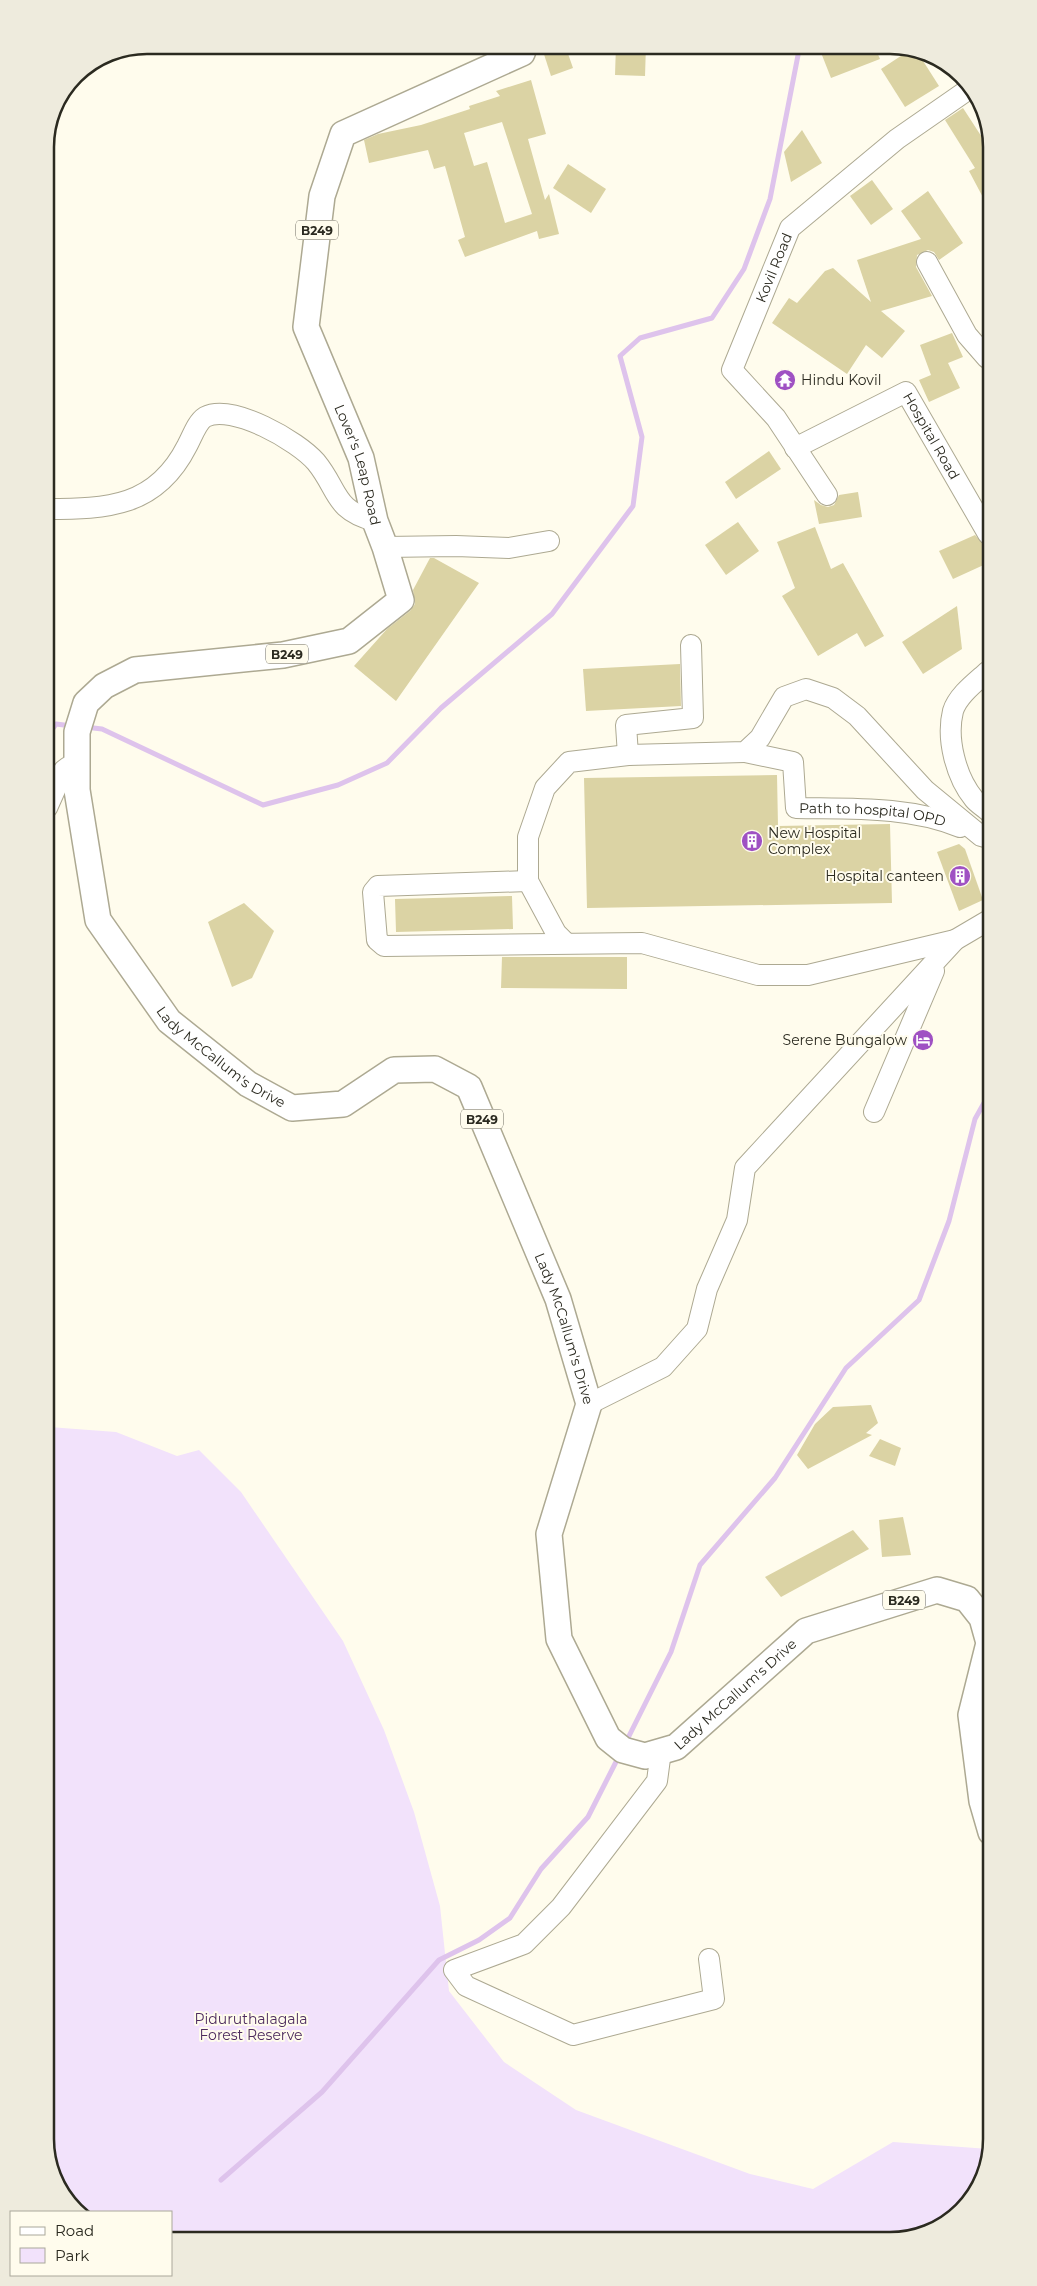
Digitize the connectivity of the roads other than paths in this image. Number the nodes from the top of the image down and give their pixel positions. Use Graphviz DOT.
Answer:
graph roads {
  1 [pos="520,54"];
  2 [pos="965,92"];
  3 [pos="927,262"];
  4 [pos="983,354"];
  5 [pos="795,448"];
  6 [pos="827,495"];
  7 [pos="54,509"];
  8 [pos="374,521"];
  9 [pos="983,525"];
  10 [pos="549,542"];
  11 [pos="385,547"];
  12 [pos="690,645"];
  13 [pos="983,675"];
  14 [pos="745,752"];
  15 [pos="628,755"];
  16 [pos="76,766"];
  17 [pos="54,792"];
  18 [pos="983,807"];
  19 [pos="983,835"];
  20 [pos="983,836"];
  21 [pos="528,881"];
  22 [pos="983,923"];
  23 [pos="954,940"];
  24 [pos="566,943"];
  25 [pos="940,957"];
  26 [pos="874,1112"];
  27 [pos="589,1404"];
  28 [pos="983,1622"];
  29 [pos="983,1667"];
  30 [pos="653,1753"];
  31 [pos="983,1804"];
  32 [pos="708,1959"];
  1 -- 8 [label="main road, Lover's Leap Road / B249"];
  2 -- 5 [label="street, Kovil Road"];
  3 -- 4 [label="street"];
  5 -- 6 [label="street"];
  5 -- 9 [label="street, Hospital Road"];
  7 -- 8 [label="street"];
  8 -- 11 [label="main road, Lover's Leap Road / B249"];
  10 -- 11 [label="street"];
  11 -- 16 [label="main road, Lover's Leap Road / B249"];
  12 -- 15 [label="street"];
  13 -- 18 [label="street"];
  14 -- 15 [label="street"];
  14 -- 19 [label="street"];
  14 -- 20 [label="street, Path to hospital OPD"];
  15 -- 21 [label="street"];
  16 -- 17 [label="street"];
  16 -- 27 [label="main road, Lady McCallum's Drive / B249"];
  21 -- 24 [label="street"];
  21 -- 24 [label="street"];
  22 -- 23 [label="street"];
  23 -- 24 [label="street"];
  23 -- 25 [label="street"];
  25 -- 26 [label="street"];
  25 -- 27 [label="street"];
  27 -- 30 [label="main road, Lady McCallum's Drive"];
  28 -- 30 [label="main road, Lady McCallum's Drive / B249"];
  29 -- 31 [label="main road, Lady McCallum's Drive / B249"];
  30 -- 32 [label="street"];
}
